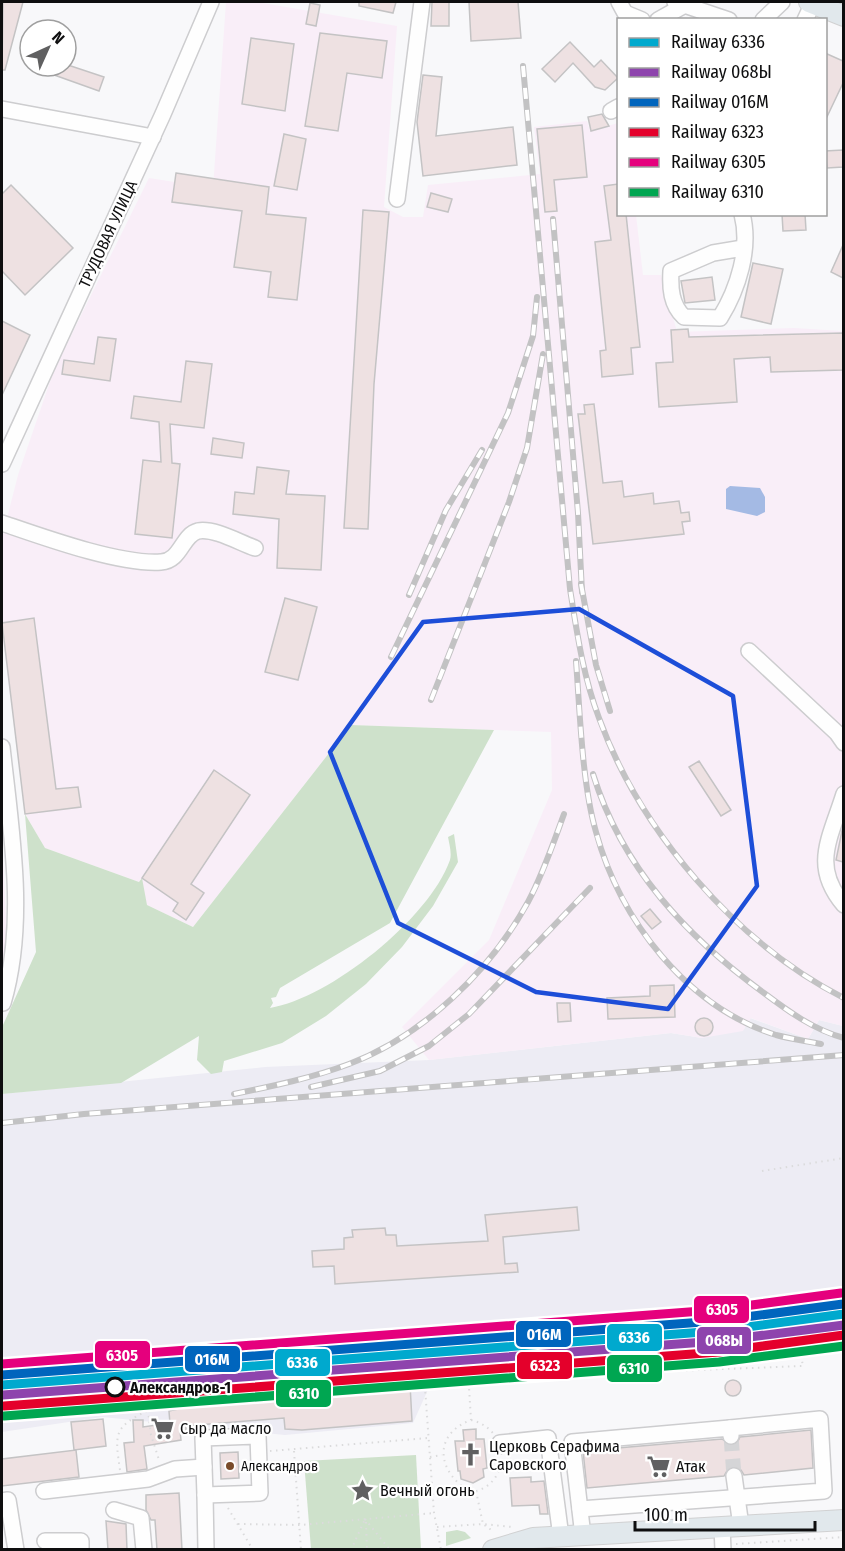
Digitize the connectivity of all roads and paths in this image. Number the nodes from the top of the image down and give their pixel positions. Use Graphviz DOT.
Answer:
graph roads {
  1 [pos="211,2"];
  2 [pos="422,2"];
  3 [pos="620,2"];
  4 [pos="782,2"];
  5 [pos="680,3"];
  6 [pos="809,8"];
  7 [pos="843,16"];
  8 [pos="637,18"];
  9 [pos="661,18"];
  10 [pos="723,18"];
  11 [pos="765,18"];
  12 [pos="2,109"];
  13 [pos="153,137"];
  14 [pos="397,199"];
  15 [pos="743,216"];
  16 [pos="743,248"];
  17 [pos="2,464"];
  18 [pos="2,523"];
  19 [pos="255,548"];
  20 [pos="749,651"];
  21 [pos="843,743"];
  22 [pos="2,747"];
  23 [pos="843,794"];
  24 [pos="843,905"];
  25 [pos="8,931"];
  26 [pos="3,1003"];
  27 [pos="843,1158"];
  28 [pos="762,1171"];
  29 [pos="843,1326"];
  30 [pos="353,1342"];
  31 [pos="134,1359"];
  32 [pos="468,1371"];
  33 [pos="424,1374"];
  34 [pos="469,1379"];
  35 [pos="153,1381"];
  36 [pos="424,1381"];
  37 [pos="137,1386"];
  38 [pos="146,1386"];
  39 [pos="358,1386"];
  40 [pos="89,1390"];
  41 [pos="68,1391"];
  42 [pos="2,1396"];
  43 [pos="156,1407"];
  44 [pos="148,1410"];
  45 [pos="471,1420"];
  46 [pos="428,1438"];
  47 [pos="500,1443"];
  48 [pos="294,1449"];
  49 [pos="259,1452"];
  50 [pos="443,1455"];
  51 [pos="430,1457"];
  52 [pos="204,1467"];
  53 [pos="164,1473"];
  54 [pos="734,1476"];
  55 [pos="122,1482"];
  56 [pos="44,1491"];
  57 [pos="476,1491"];
  58 [pos="213,1495"];
  59 [pos="738,1498"];
  60 [pos="2,1501"];
  61 [pos="580,1509"];
  62 [pos="114,1510"];
  63 [pos="434,1513"];
  64 [pos="365,1519"];
  65 [pos="843,1520"];
  66 [pos="238,1524"];
  67 [pos="483,1524"];
  68 [pos="300,1525"];
  69 [pos="437,1527"];
  70 [pos="512,1527"];
  71 [pos="583,1536"];
  72 [pos="561,1537"];
  73 [pos="727,1537"];
  74 [pos="843,1537"];
  75 [pos="45,1541"];
  76 [pos="496,1542"];
  77 [pos="16,1550"];
  78 [pos="81,1550"];
  79 [pos="144,1550"];
  80 [pos="207,1550"];
  81 [pos="253,1550"];
  82 [pos="301,1550"];
  83 [pos="351,1550"];
  84 [pos="367,1550"];
  85 [pos="390,1550"];
  86 [pos="441,1550"];
  1 -- 13 [label="street, ТРУДОВАЯ УЛИЦА"];
  2 -- 14 [label="street"];
  3 -- 8 [label="street"];
  4 -- 11 [label="street"];
  5 -- 9 [label="street"];
  5 -- 10 [label="street"];
  6 -- 7 [label="main road"];
  12 -- 13 [label="street"];
  13 -- 17 [label="street, ТРУДОВАЯ УЛИЦА"];
  15 -- 16 [label="street"];
  16 -- 16 [label="street"];
  18 -- 19 [label="street"];
  20 -- 21 [label="street"];
  22 -- 25 [label="street"];
  23 -- 24 [label="street"];
  25 -- 26 [label="street"];
  27 -- 28 [label="path"];
  29 -- 34 [label="path"];
  30 -- 39 [label="path"];
  31 -- 37 [label="path"];
  32 -- 34 [label="path"];
  33 -- 36 [label="path"];
  34 -- 36 [label="path"];
  34 -- 45 [label="path"];
  35 -- 38 [label="path"];
  36 -- 39 [label="path"];
  36 -- 46 [label="path"];
  37 -- 38 [label="path"];
  37 -- 40 [label="path"];
  38 -- 44 [label="path"];
  39 -- 44 [label="path"];
  41 -- 42 [label="path"];
  43 -- 44 [label="path"];
  44 -- 53 [label="path"];
  44 -- 55 [label="path"];
  45 -- 47 [label="path"];
  45 -- 50 [label="path"];
  46 -- 48 [label="path"];
  46 -- 51 [label="path"];
  47 -- 57 [label="path"];
  47 -- 72 [label="street"];
  48 -- 49 [label="path"];
  48 -- 68 [label="path"];
  49 -- 52 [label="street"];
  49 -- 58 [label="street"];
  50 -- 51 [label="path"];
  50 -- 57 [label="path"];
  51 -- 63 [label="path"];
  52 -- 53 [label="street"];
  52 -- 58 [label="street"];
  53 -- 55 [label="street"];
  54 -- 59 [label="street"];
  55 -- 56 [label="street"];
  57 -- 67 [label="path"];
  58 -- 66 [label="path"];
  58 -- 80 [label="street"];
  59 -- 61 [label="street"];
  59 -- 61 [label="street"];
  59 -- 73 [label="street"];
  60 -- 77 [label="street"];
  61 -- 71 [label="street"];
  62 -- 79 [label="street"];
  63 -- 64 [label="path"];
  63 -- 69 [label="path"];
  64 -- 68 [label="path"];
  64 -- 83 [label="path"];
  64 -- 84 [label="path"];
  64 -- 85 [label="path"];
  65 -- 73 [label="main road"];
  66 -- 68 [label="path"];
  66 -- 81 [label="path"];
  67 -- 69 [label="path"];
  67 -- 70 [label="path"];
  67 -- 76 [label="path"];
  68 -- 82 [label="path"];
  69 -- 86 [label="path"];
  71 -- 72 [label="main road"];
  71 -- 73 [label="main road"];
  72 -- 76 [label="main road"];
  73 -- 74 [label="path"];
  75 -- 78 [label="street"];
}
